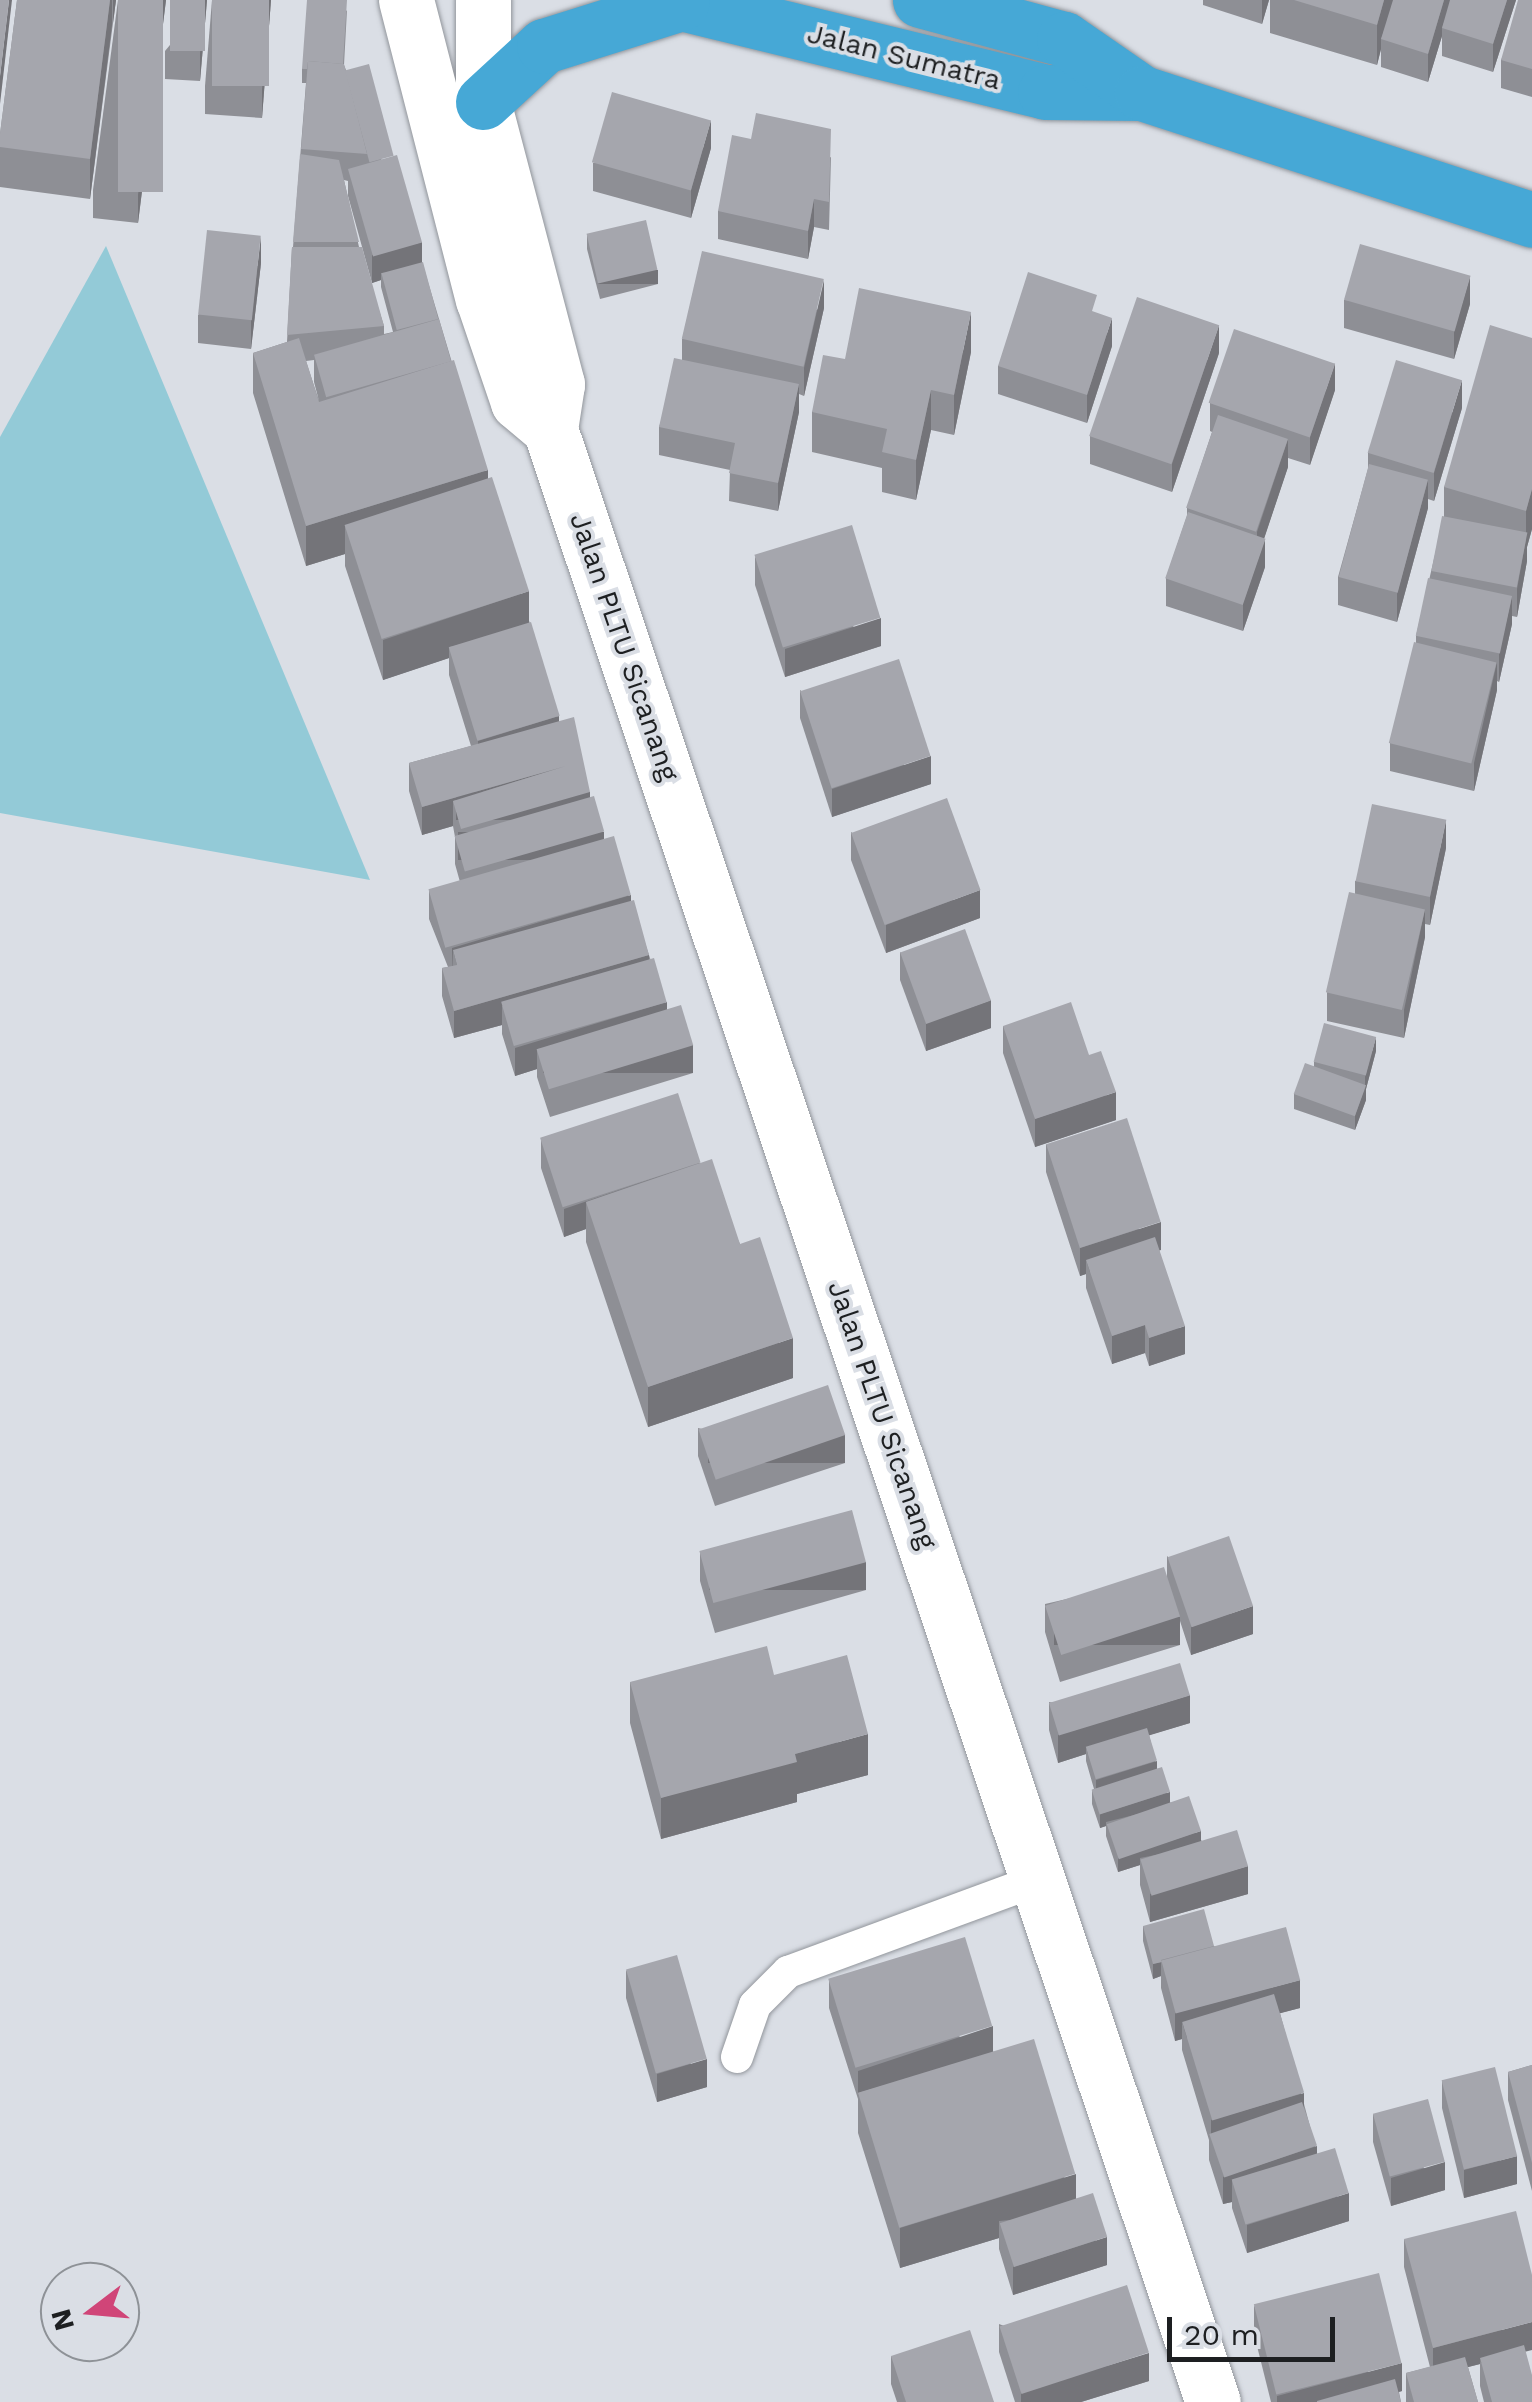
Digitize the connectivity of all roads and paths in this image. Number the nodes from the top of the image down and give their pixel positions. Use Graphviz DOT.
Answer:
graph roads {
  1 [pos="406,0"];
  2 [pos="483,0"];
  3 [pos="920,0"];
  4 [pos="675,1"];
  5 [pos="1142,93"];
  6 [pos="484,102"];
  7 [pos="1532,220"];
  8 [pos="550,428"];
  9 [pos="1038,1880"];
  10 [pos="737,2057"];
  11 [pos="1213,2402"];
  1 -- 8 [label="street, Jalan PLTU Sicanang"];
  2 -- 6 [label="street, Jalan PLTU Sicanang"];
  3 -- 5 [label="highway, Jalan Sumatra"];
  4 -- 5 [label="highway, Jalan Sumatra"];
  4 -- 6 [label="highway"];
  5 -- 7 [label="highway, Jalan Sumatra"];
  6 -- 8 [label="street, Jalan PLTU Sicanang"];
  8 -- 9 [label="street, Jalan PLTU Sicanang"];
  9 -- 10 [label="lane"];
  9 -- 11 [label="street, Jalan PLTU Sicanang"];
}
